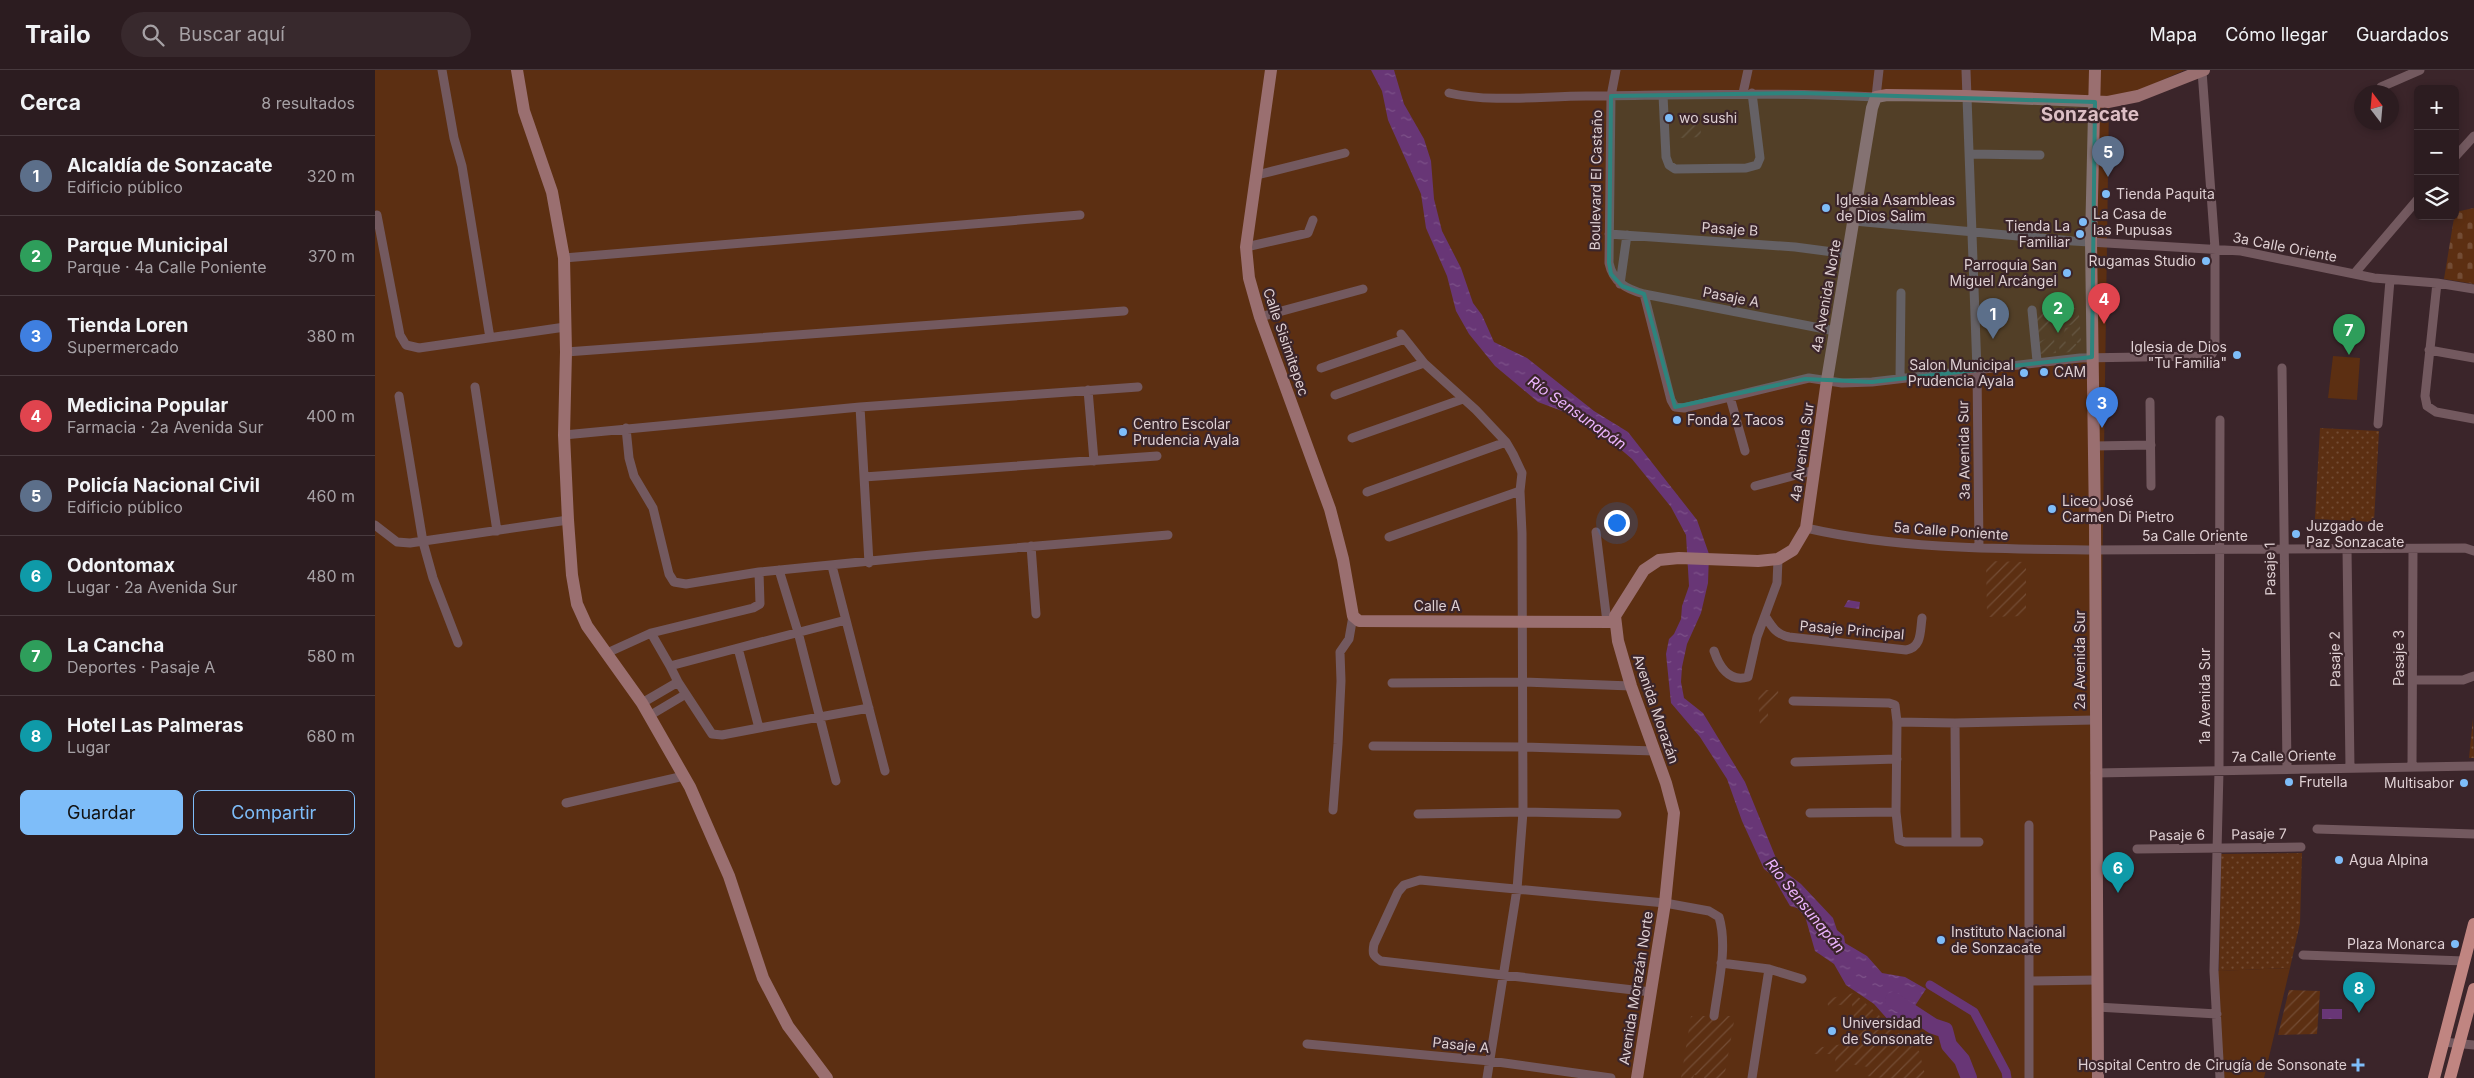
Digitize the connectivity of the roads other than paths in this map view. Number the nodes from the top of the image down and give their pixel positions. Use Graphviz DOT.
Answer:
graph roads {
  1 [pos="442,70"];
  2 [pos="517,70"];
  3 [pos="1271,70"];
  4 [pos="1616,70"];
  5 [pos="1747,70"];
  6 [pos="1879,70"];
  7 [pos="1966,70"];
  8 [pos="2095,70"];
  9 [pos="2420,70"];
  10 [pos="2203,71"];
  11 [pos="2386,85"];
  12 [pos="1449,93"];
  13 [pos="1743,93"];
  14 [pos="1752,93"];
  15 [pos="1663,95"];
  16 [pos="1611,96"];
  17 [pos="1967,96"];
  18 [pos="1876,98"];
  19 [pos="2095,102"];
  20 [pos="2474,136"];
  21 [pos="1345,153"];
  22 [pos="2459,153"];
  23 [pos="1969,154"];
  24 [pos="2040,155"];
  25 [pos="1257,175"];
  26 [pos="2414,204"];
  27 [pos="377,215"];
  28 [pos="1080,215"];
  29 [pos="1313,220"];
  30 [pos="1854,221"];
  31 [pos="1972,232"];
  32 [pos="1609,234"];
  33 [pos="1627,235"];
  34 [pos="2091,241"];
  35 [pos="1246,247"];
  36 [pos="2215,248"];
  37 [pos="1848,254"];
  38 [pos="564,258"];
  39 [pos="2354,274"];
  40 [pos="2390,280"];
  41 [pos="2437,283"];
  42 [pos="1621,285"];
  43 [pos="1363,289"];
  44 [pos="2474,289"];
  45 [pos="1901,293"];
  46 [pos="1644,294"];
  47 [pos="2032,310"];
  48 [pos="1124,311"];
  49 [pos="1260,316"];
  50 [pos="565,327"];
  51 [pos="1835,331"];
  52 [pos="490,338"];
  53 [pos="2429,350"];
  54 [pos="567,352"];
  55 [pos="2092,357"];
  56 [pos="2474,358"];
  57 [pos="2037,361"];
  58 [pos="1425,363"];
  59 [pos="1321,368"];
  60 [pos="2282,368"];
  61 [pos="1977,370"];
  62 [pos="1900,378"];
  63 [pos="1827,380"];
  64 [pos="475,387"];
  65 [pos="1138,387"];
  66 [pos="1088,390"];
  67 [pos="1335,395"];
  68 [pos="399,396"];
  69 [pos="1730,397"];
  70 [pos="1463,399"];
  71 [pos="2151,402"];
  72 [pos="860,407"];
  73 [pos="2474,419"];
  74 [pos="2220,420"];
  75 [pos="2378,424"];
  76 [pos="627,428"];
  77 [pos="564,435"];
  78 [pos="1352,438"];
  79 [pos="1506,442"];
  80 [pos="2151,445"];
  81 [pos="2094,446"];
  82 [pos="1745,451"];
  83 [pos="1157,456"];
  84 [pos="1094,461"];
  85 [pos="1815,470"];
  86 [pos="864,478"];
  87 [pos="1755,486"];
  88 [pos="2151,486"];
  89 [pos="1520,491"];
  90 [pos="1367,492"];
  91 [pos="567,520"];
  92 [pos="375,525"];
  93 [pos="1806,528"];
  94 [pos="497,531"];
  95 [pos="1596,532"];
  96 [pos="1168,535"];
  97 [pos="1389,537"];
  98 [pos="423,542"];
  99 [pos="1031,546"];
  100 [pos="1979,548"];
  101 [pos="2283,549"];
  102 [pos="2347,549"];
  103 [pos="2413,549"];
  104 [pos="2095,550"];
  105 [pos="2220,550"];
  106 [pos="2474,552"];
  107 [pos="1778,559"];
  108 [pos="869,562"];
  109 [pos="832,566"];
  110 [pos="779,570"];
  111 [pos="759,572"];
  112 [pos="1036,614"];
  113 [pos="1353,616"];
  114 [pos="1765,616"];
  115 [pos="1922,618"];
  116 [pos="846,620"];
  117 [pos="1523,622"];
  118 [pos="1611,622"];
  119 [pos="798,632"];
  120 [pos="651,634"];
  121 [pos="459,643"];
  122 [pos="738,648"];
  123 [pos="1714,651"];
  124 [pos="607,653"];
  125 [pos="670,666"];
  126 [pos="2474,676"];
  127 [pos="2413,680"];
  128 [pos="678,682"];
  129 [pos="1523,682"];
  130 [pos="1392,683"];
  131 [pos="1631,686"];
  132 [pos="686,694"];
  133 [pos="1793,701"];
  134 [pos="641,703"];
  135 [pos="869,708"];
  136 [pos="649,716"];
  137 [pos="821,718"];
  138 [pos="2095,720"];
  139 [pos="1897,722"];
  140 [pos="1955,724"];
  141 [pos="759,728"];
  142 [pos="1373,746"];
  143 [pos="1523,746"];
  144 [pos="1655,751"];
  145 [pos="1897,759"];
  146 [pos="1795,762"];
  147 [pos="2474,766"];
  148 [pos="2413,767"];
  149 [pos="2350,768"];
  150 [pos="2287,770"];
  151 [pos="885,771"];
  152 [pos="2219,771"];
  153 [pos="2095,773"];
  154 [pos="684,776"];
  155 [pos="836,781"];
  156 [pos="566,803"];
  157 [pos="1333,810"];
  158 [pos="1523,812"];
  159 [pos="1809,812"];
  160 [pos="1896,812"];
  161 [pos="1418,814"];
  162 [pos="1617,814"];
  163 [pos="2029,825"];
  164 [pos="2317,829"];
  165 [pos="2474,834"];
  166 [pos="1956,842"];
  167 [pos="1979,842"];
  168 [pos="2301,847"];
  169 [pos="2217,848"];
  170 [pos="2137,849"];
  171 [pos="1517,889"];
  172 [pos="1665,903"];
  173 [pos="2474,924"];
  174 [pos="2303,954"];
  175 [pos="2464,961"];
  176 [pos="1721,963"];
  177 [pos="1769,969"];
  178 [pos="1503,976"];
  179 [pos="1802,979"];
  180 [pos="2097,980"];
  181 [pos="2029,981"];
  182 [pos="2474,989"];
  183 [pos="1651,992"];
  184 [pos="2097,1007"];
  185 [pos="2217,1014"];
  186 [pos="1714,1016"];
  187 [pos="2443,1042"];
  188 [pos="2460,1043"];
  189 [pos="1307,1044"];
  190 [pos="2474,1045"];
  191 [pos="1490,1061"];
  192 [pos="827,1078"];
  193 [pos="1487,1078"];
  194 [pos="1611,1078"];
  195 [pos="1637,1078"];
  196 [pos="1752,1078"];
  197 [pos="2029,1078"];
  198 [pos="2097,1078"];
  199 [pos="2220,1078"];
  200 [pos="2434,1078"];
  201 [pos="2450,1078"];
  1 -- 52 [label="street"];
  2 -- 38 [label="street"];
  3 -- 25 [label="street, Calle Sisimitepec"];
  4 -- 16 [label="street, Boulevard El Castaño"];
  5 -- 13 [label="street"];
  6 -- 18 [label="street, 4a Avenida Norte"];
  7 -- 17 [label="street, 3a Avenida Sur"];
  8 -- 19 [label="street, 2a Avenida Sur"];
  9 -- 11 [label="street"];
  10 -- 19 [label="street"];
  10 -- 36 [label="street"];
  12 -- 16 [label="street"];
  13 -- 14 [label="street"];
  13 -- 15 [label="street"];
  14 -- 15 [label="street"];
  14 -- 18 [label="street"];
  15 -- 16 [label="street"];
  16 -- 32 [label="street, Boulevard El Castaño"];
  17 -- 18 [label="street"];
  17 -- 19 [label="street"];
  17 -- 23 [label="street, 3a Avenida Sur"];
  18 -- 30 [label="street, 4a Avenida Norte"];
  19 -- 34 [label="street, 2a Avenida Sur"];
  20 -- 22 [label="street"];
  21 -- 25 [label="street"];
  23 -- 24 [label="street"];
  23 -- 31 [label="street, 3a Avenida Sur"];
  25 -- 35 [label="street, Calle Sisimitepec"];
  26 -- 39 [label="street"];
  27 -- 52 [label="street"];
  28 -- 38 [label="street"];
  29 -- 35 [label="street"];
  30 -- 31 [label="street, 3a Calle Oriente"];
  30 -- 37 [label="street, 4a Avenida Norte"];
  31 -- 34 [label="street, 3a Calle Oriente"];
  31 -- 61 [label="street, 3a Avenida Sur"];
  32 -- 33 [label="street, Pasaje B"];
  32 -- 42 [label="street, Boulevard El Castaño"];
  33 -- 37 [label="street, Pasaje B"];
  33 -- 42 [label="street"];
  34 -- 36 [label="street, 3a Calle Oriente"];
  34 -- 55 [label="street, 2a Avenida Sur"];
  35 -- 49 [label="street, Calle Sisimitepec"];
  36 -- 39 [label="street, 3a Calle Oriente"];
  36 -- 55 [label="street"];
  37 -- 51 [label="street, 4a Avenida Norte"];
  38 -- 50 [label="street"];
  39 -- 40 [label="street, 3a Calle Oriente"];
  40 -- 41 [label="street, 3a Calle Oriente"];
  40 -- 75 [label="street"];
  41 -- 44 [label="street, 3a Calle Oriente"];
  41 -- 53 [label="street"];
  42 -- 46 [label="street, Pasaje A"];
  43 -- 49 [label="street"];
  45 -- 62 [label="street"];
  46 -- 51 [label="street, Pasaje A"];
  46 -- 69 [label="street"];
  47 -- 57 [label="street"];
  48 -- 54 [label="street"];
  49 -- 113 [label="street, Calle Sisimitepec"];
  50 -- 52 [label="street"];
  50 -- 54 [label="street"];
  51 -- 63 [label="street, 4a Avenida Norte"];
  53 -- 56 [label="street"];
  53 -- 73 [label="street"];
  54 -- 77 [label="street"];
  55 -- 57 [label="street"];
  55 -- 81 [label="street, 2a Avenida Sur"];
  57 -- 61 [label="street"];
  58 -- 59 [label="street"];
  58 -- 67 [label="street"];
  58 -- 70 [label="street"];
  60 -- 101 [label="street, Pasaje 1"];
  61 -- 62 [label="street"];
  61 -- 100 [label="street, 3a Avenida Sur"];
  62 -- 63 [label="street"];
  63 -- 69 [label="street"];
  63 -- 85 [label="street, 4a Avenida Sur"];
  64 -- 94 [label="street"];
  65 -- 66 [label="street"];
  66 -- 72 [label="street"];
  66 -- 84 [label="street"];
  68 -- 98 [label="street"];
  69 -- 82 [label="street"];
  70 -- 78 [label="street"];
  70 -- 79 [label="street"];
  71 -- 80 [label="street"];
  72 -- 76 [label="street"];
  72 -- 86 [label="street"];
  74 -- 105 [label="street, 1a Avenida Sur"];
  76 -- 77 [label="street"];
  76 -- 111 [label="street"];
  77 -- 91 [label="street"];
  79 -- 89 [label="street"];
  79 -- 90 [label="street"];
  80 -- 81 [label="street"];
  80 -- 88 [label="street"];
  81 -- 104 [label="street, 2a Avenida Sur"];
  83 -- 84 [label="street"];
  84 -- 86 [label="street"];
  85 -- 87 [label="street"];
  85 -- 93 [label="street, 4a Avenida Sur"];
  86 -- 108 [label="street"];
  89 -- 97 [label="street"];
  89 -- 117 [label="street"];
  91 -- 94 [label="street"];
  91 -- 124 [label="street"];
  92 -- 98 [label="street"];
  93 -- 100 [label="street, 5a Calle Poniente"];
  93 -- 107 [label="street"];
  94 -- 98 [label="street"];
  95 -- 118 [label="street"];
  96 -- 99 [label="street"];
  98 -- 121 [label="street"];
  99 -- 108 [label="street"];
  99 -- 112 [label="street"];
  100 -- 104 [label="street, 5a Calle Poniente"];
  101 -- 102 [label="street, 5a Calle Oriente"];
  101 -- 105 [label="street, 5a Calle Oriente"];
  101 -- 150 [label="street, Pasaje 1"];
  102 -- 103 [label="street, 5a Calle Oriente"];
  102 -- 149 [label="street, Pasaje 2"];
  103 -- 106 [label="street, 5a Calle Oriente"];
  103 -- 127 [label="street, Pasaje 3"];
  104 -- 105 [label="street, 5a Calle Oriente"];
  104 -- 138 [label="street, 2a Avenida Sur"];
  105 -- 152 [label="street, 1a Avenida Sur"];
  107 -- 114 [label="street"];
  107 -- 118 [label="street"];
  108 -- 109 [label="street"];
  109 -- 110 [label="street"];
  109 -- 116 [label="street"];
  110 -- 111 [label="street"];
  110 -- 119 [label="street"];
  111 -- 120 [label="street"];
  113 -- 117 [label="street, Calle A"];
  113 -- 157 [label="street"];
  114 -- 115 [label="street, Pasaje Principal"];
  114 -- 123 [label="street"];
  116 -- 119 [label="street"];
  116 -- 135 [label="street"];
  117 -- 118 [label="street, Calle A"];
  117 -- 129 [label="street"];
  118 -- 131 [label="street, Avenida Morazán"];
  119 -- 122 [label="street"];
  119 -- 137 [label="street"];
  120 -- 124 [label="street"];
  120 -- 125 [label="street"];
  122 -- 125 [label="street"];
  122 -- 141 [label="street"];
  124 -- 134 [label="street"];
  125 -- 128 [label="street"];
  126 -- 127 [label="street"];
  127 -- 148 [label="street, Pasaje 3"];
  128 -- 132 [label="street"];
  128 -- 134 [label="street"];
  129 -- 130 [label="street"];
  129 -- 131 [label="street"];
  129 -- 143 [label="street"];
  131 -- 144 [label="street, Avenida Morazán"];
  132 -- 136 [label="street"];
  132 -- 141 [label="street"];
  133 -- 139 [label="street"];
  134 -- 136 [label="street"];
  135 -- 137 [label="street"];
  135 -- 151 [label="street"];
  136 -- 154 [label="street"];
  137 -- 141 [label="street"];
  137 -- 155 [label="street"];
  138 -- 140 [label="street"];
  138 -- 153 [label="street, 2a Avenida Sur"];
  139 -- 140 [label="street"];
  139 -- 145 [label="street"];
  140 -- 166 [label="street"];
  142 -- 143 [label="street"];
  143 -- 144 [label="street"];
  143 -- 158 [label="street"];
  144 -- 172 [label="street, Avenida Morazán"];
  145 -- 146 [label="street"];
  145 -- 160 [label="street"];
  147 -- 148 [label="street, 7a Calle Oriente"];
  148 -- 149 [label="street, 7a Calle Oriente"];
  149 -- 150 [label="street, 7a Calle Oriente"];
  150 -- 152 [label="street, 7a Calle Oriente"];
  152 -- 153 [label="street, 7a Calle Oriente"];
  152 -- 169 [label="street, 1a Avenida Sur"];
  153 -- 180 [label="street, 2a Avenida Sur"];
  154 -- 156 [label="street"];
  154 -- 192 [label="street"];
  158 -- 161 [label="street"];
  158 -- 162 [label="street"];
  158 -- 171 [label="street"];
  159 -- 160 [label="street"];
  160 -- 166 [label="street"];
  163 -- 181 [label="street"];
  164 -- 165 [label="street"];
  166 -- 167 [label="street"];
  168 -- 169 [label="street, Pasaje 7"];
  169 -- 170 [label="street, Pasaje 6"];
  169 -- 185 [label="street, 1a Avenida Sur"];
  171 -- 172 [label="street"];
  171 -- 178 [label="street"];
  171 -- 178 [label="street"];
  172 -- 176 [label="street"];
  172 -- 183 [label="street, Avenida Morazán Norte"];
  173 -- 175 [label="main road"];
  174 -- 175 [label="street"];
  175 -- 187 [label="main road"];
  176 -- 177 [label="street"];
  176 -- 186 [label="street"];
  177 -- 179 [label="street"];
  177 -- 196 [label="street"];
  178 -- 183 [label="street"];
  178 -- 191 [label="street"];
  180 -- 181 [label="street"];
  180 -- 184 [label="street, 2a Avenida Sur"];
  181 -- 197 [label="street"];
  182 -- 188 [label="main road"];
  183 -- 195 [label="street, Avenida Morazán Norte"];
  184 -- 185 [label="street"];
  184 -- 198 [label="street, 2a Avenida Sur"];
  185 -- 199 [label="street"];
  187 -- 188 [label="street"];
  187 -- 200 [label="main road"];
  188 -- 190 [label="street"];
  188 -- 201 [label="main road"];
  189 -- 191 [label="street, Pasaje A"];
  191 -- 193 [label="street"];
  191 -- 194 [label="street, Pasaje A"];
}
